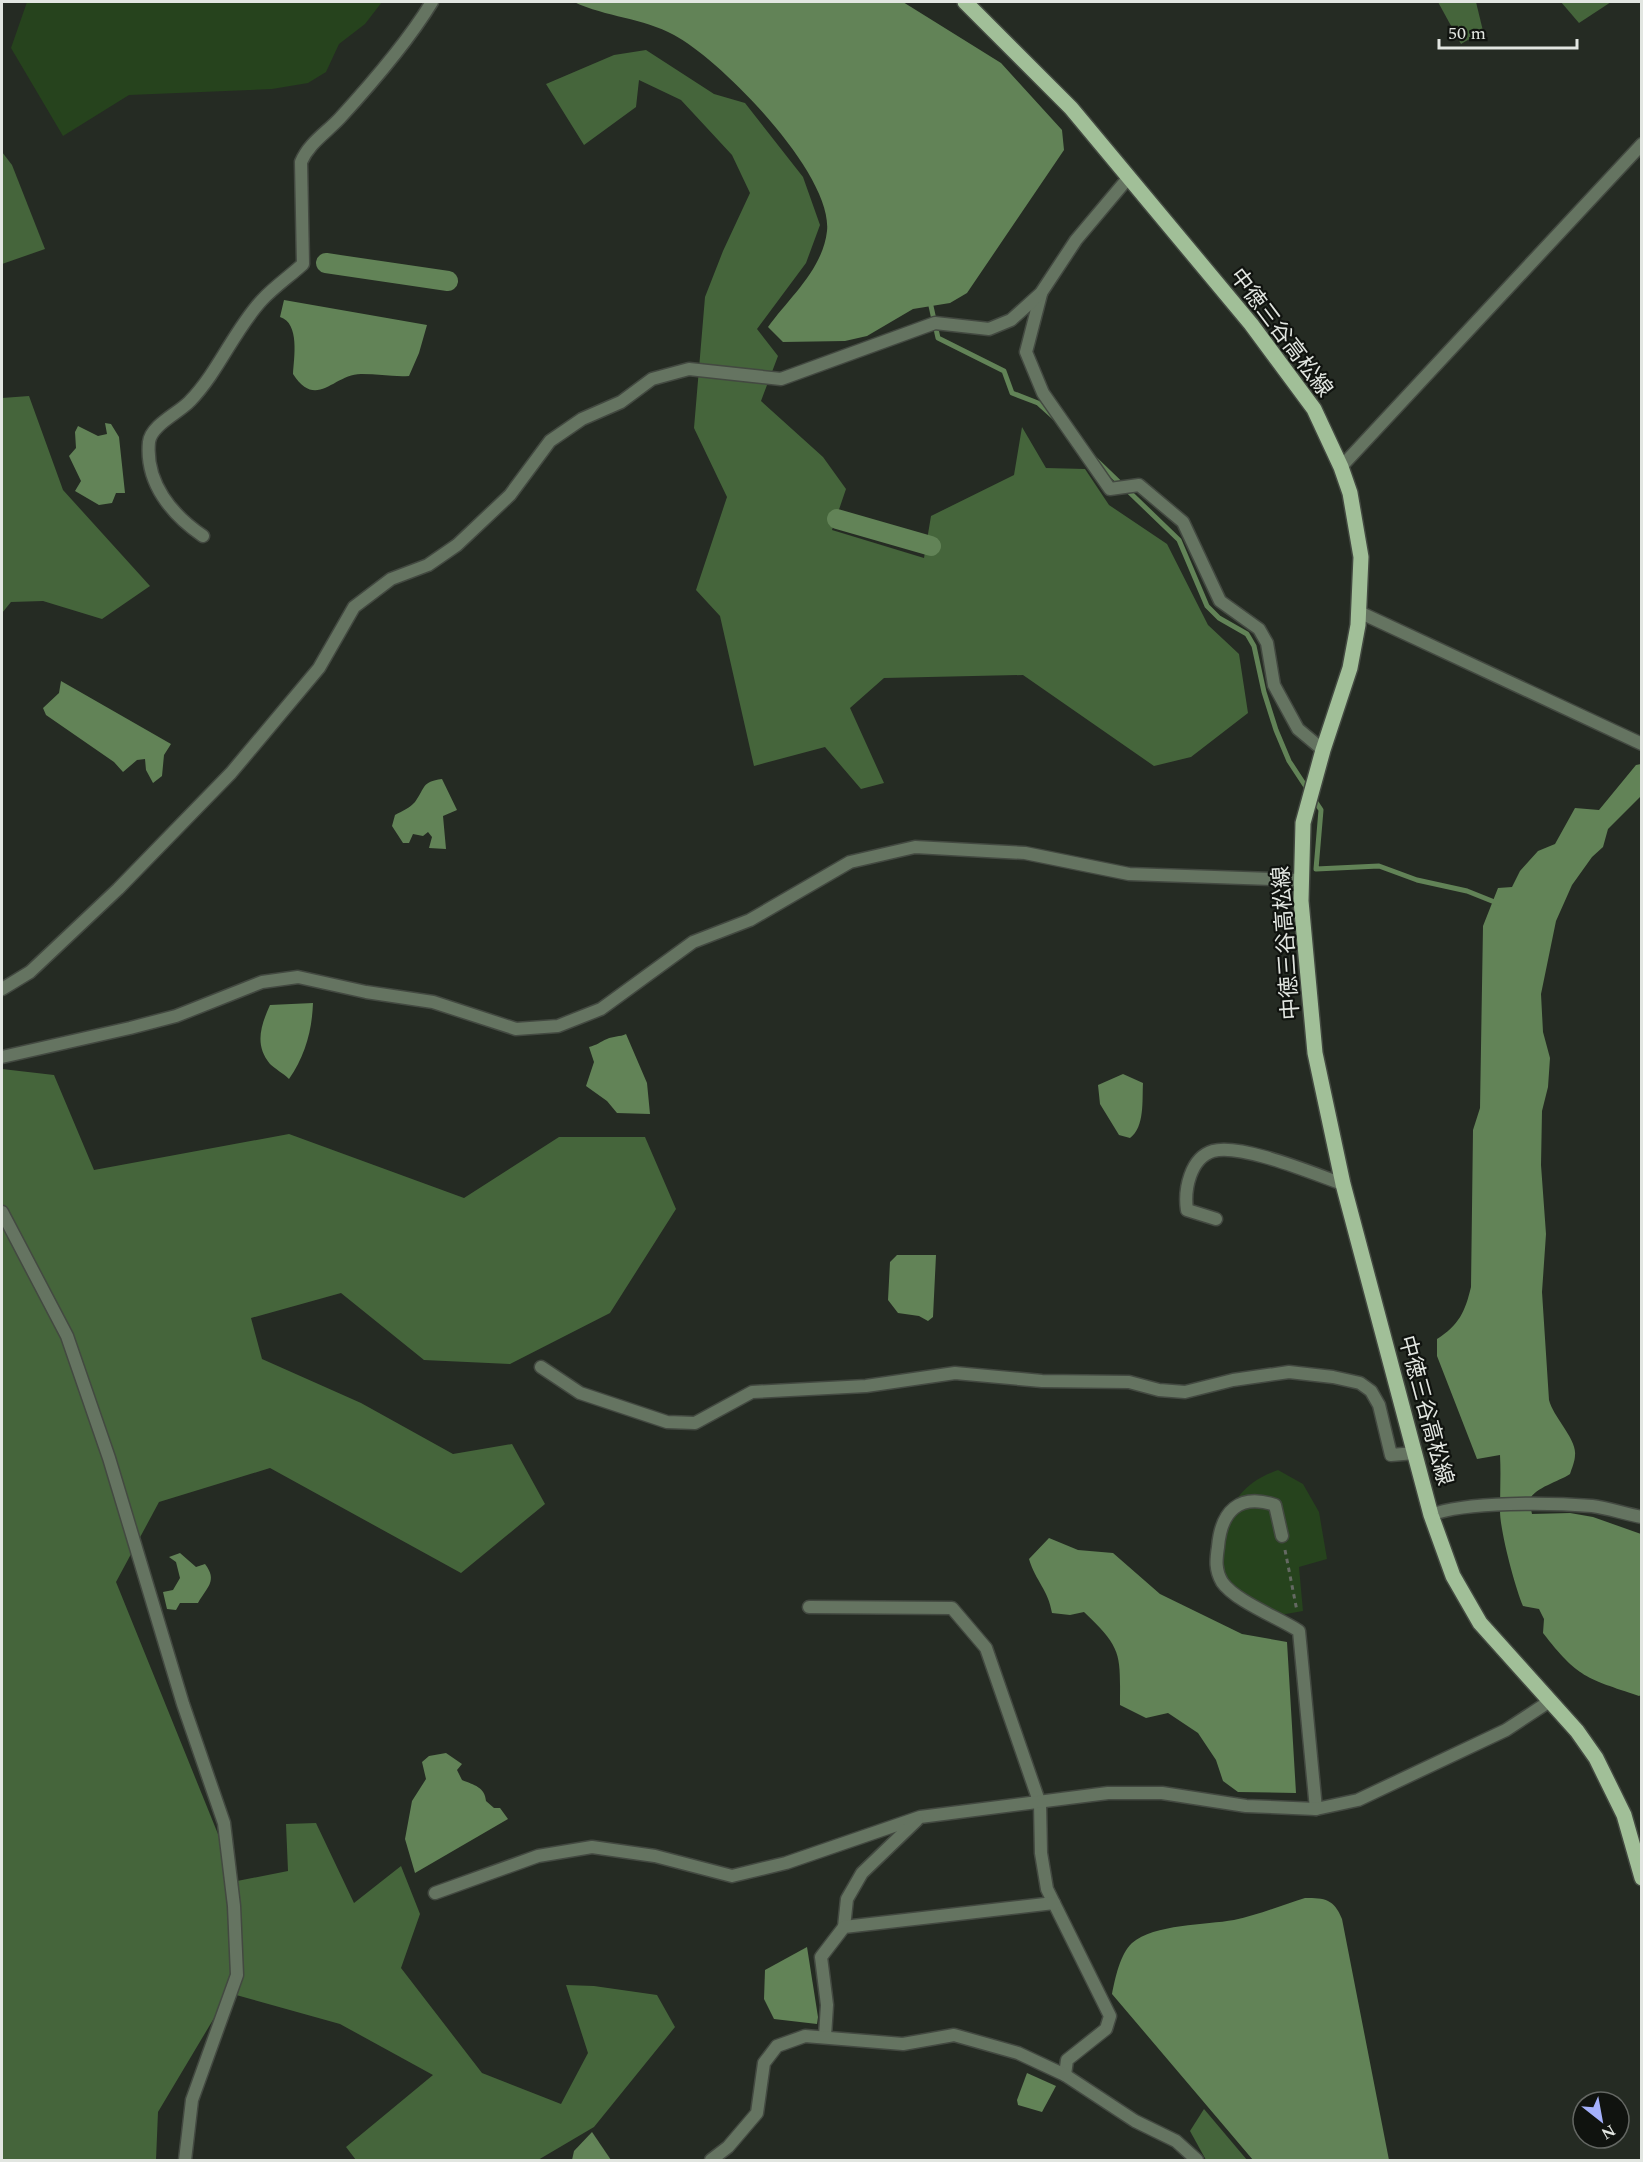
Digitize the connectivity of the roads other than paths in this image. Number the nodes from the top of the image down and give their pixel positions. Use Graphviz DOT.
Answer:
graph roads {
  1 [pos="432,2"];
  2 [pos="965,2"];
  3 [pos="1641,144"];
  4 [pos="1129,177"];
  5 [pos="1041,293"];
  6 [pos="1341,467"];
  7 [pos="203,536"];
  8 [pos="1359,612"];
  9 [pos="1641,744"];
  10 [pos="1323,750"];
  11 [pos="1301,880"];
  12 [pos="2,989"];
  13 [pos="2,1057"];
  14 [pos="1343,1184"];
  15 [pos="2,1212"];
  16 [pos="1216,1218"];
  17 [pos="541,1367"];
  18 [pos="1416,1453"];
  19 [pos="1431,1515"];
  20 [pos="1641,1517"];
  21 [pos="1282,1536"];
  22 [pos="809,1607"];
  23 [pos="1550,1701"];
  24 [pos="1040,1804"];
  25 [pos="1316,1809"];
  26 [pos="920,1817"];
  27 [pos="1641,1878"];
  28 [pos="435,1893"];
  29 [pos="1054,1903"];
  30 [pos="844,1926"];
  31 [pos="825,2036"];
  32 [pos="1065,2075"];
  33 [pos="185,2160"];
  34 [pos="711,2160"];
  35 [pos="1197,2160"];
  1 -- 7 [label="street"];
  2 -- 4 [label="main road, 中徳三谷高松線"];
  3 -- 6 [label="street"];
  4 -- 5 [label="street"];
  4 -- 6 [label="main road, 中徳三谷高松線"];
  5 -- 10 [label="street"];
  5 -- 12 [label="street"];
  6 -- 8 [label="main road, 中徳三谷高松線"];
  8 -- 9 [label="street"];
  8 -- 10 [label="main road, 中徳三谷高松線"];
  10 -- 11 [label="main road, 中徳三谷高松線"];
  11 -- 13 [label="street"];
  11 -- 14 [label="main road, 中徳三谷高松線"];
  14 -- 16 [label="street"];
  14 -- 18 [label="main road, 中徳三谷高松線"];
  15 -- 33 [label="street"];
  17 -- 18 [label="street"];
  18 -- 19 [label="main road, 中徳三谷高松線"];
  19 -- 20 [label="street"];
  19 -- 23 [label="main road, 中徳三谷高松線"];
  21 -- 25 [label="street"];
  22 -- 24 [label="street"];
  23 -- 25 [label="street"];
  23 -- 27 [label="main road, 中徳三谷高松線"];
  24 -- 25 [label="street"];
  24 -- 26 [label="street"];
  24 -- 29 [label="street"];
  26 -- 28 [label="street"];
  26 -- 30 [label="street"];
  29 -- 30 [label="street"];
  29 -- 32 [label="street"];
  30 -- 31 [label="street"];
  31 -- 32 [label="street"];
  31 -- 34 [label="street"];
  32 -- 35 [label="street"];
}
